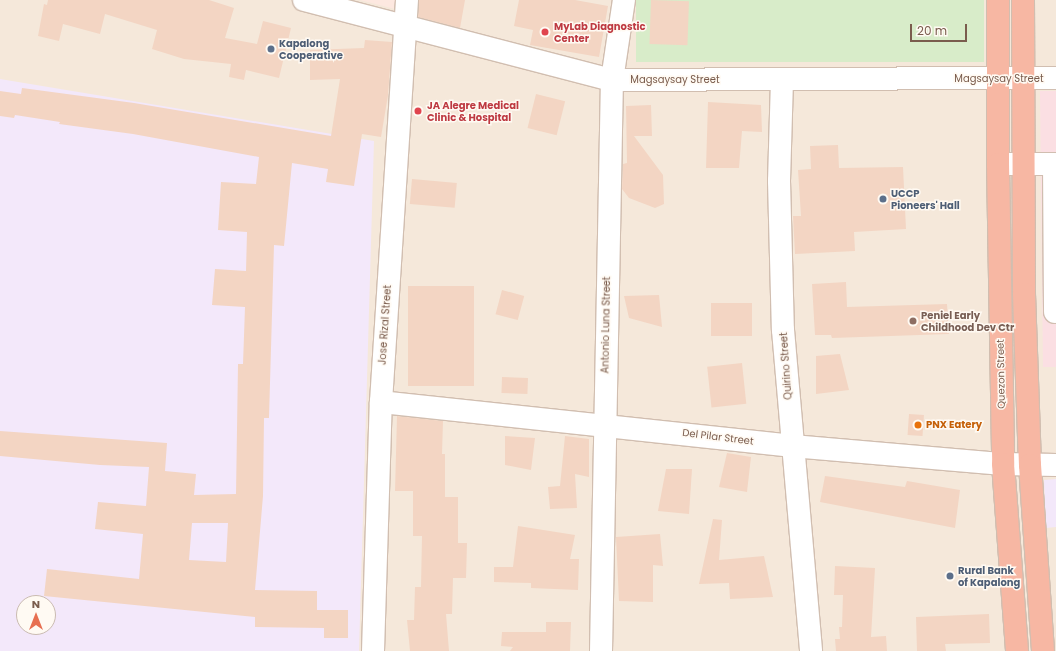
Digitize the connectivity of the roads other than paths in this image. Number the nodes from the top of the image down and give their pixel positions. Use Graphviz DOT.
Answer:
graph roads {
  1 [pos="304,0"];
  2 [pos="407,0"];
  3 [pos="624,0"];
  4 [pos="998,0"];
  5 [pos="1023,0"];
  6 [pos="404,26"];
  7 [pos="1056,78"];
  8 [pos="998,79"];
  9 [pos="1023,79"];
  10 [pos="612,80"];
  11 [pos="782,80"];
  12 [pos="998,164"];
  13 [pos="1023,164"];
  14 [pos="1055,312"];
  15 [pos="381,402"];
  16 [pos="604,424"];
  17 [pos="792,446"];
  18 [pos="1003,464"];
  19 [pos="1030,465"];
  20 [pos="1056,465"];
  21 [pos="373,651"];
  22 [pos="601,651"];
  23 [pos="811,651"];
  24 [pos="1017,651"];
  25 [pos="1043,651"];
  1 -- 6 [label="street, Magsaysay Street"];
  2 -- 6 [label="street, Jose Rizal Street"];
  3 -- 10 [label="street, Antonio Luna Street"];
  4 -- 8 [label="highway, Quezon Street"];
  5 -- 9 [label="highway"];
  6 -- 10 [label="street, Magsaysay Street"];
  6 -- 15 [label="street, Jose Rizal Street"];
  7 -- 9 [label="street, Magsaysay Street"];
  8 -- 9 [label="street, Magsaysay Street"];
  8 -- 11 [label="street, Magsaysay Street"];
  8 -- 12 [label="highway, Quezon Street"];
  9 -- 13 [label="highway"];
  10 -- 11 [label="street, Magsaysay Street"];
  10 -- 16 [label="street, Antonio Luna Street"];
  11 -- 17 [label="street, Quirino Street"];
  12 -- 13 [label="street"];
  12 -- 18 [label="highway, Quezon Street"];
  13 -- 14 [label="street"];
  13 -- 19 [label="highway"];
  15 -- 16 [label="street, Del Pilar Street"];
  15 -- 21 [label="street, Jose Rizal Street"];
  16 -- 17 [label="street, Del Pilar Street"];
  16 -- 22 [label="street, Antonio Luna Street"];
  17 -- 18 [label="street, Del Pilar Street"];
  17 -- 23 [label="street, Quirino Street"];
  18 -- 19 [label="street, Del Pilar Street"];
  18 -- 24 [label="highway, Quezon Street"];
  19 -- 20 [label="street, Del Pilar Street"];
  19 -- 25 [label="highway"];
}
